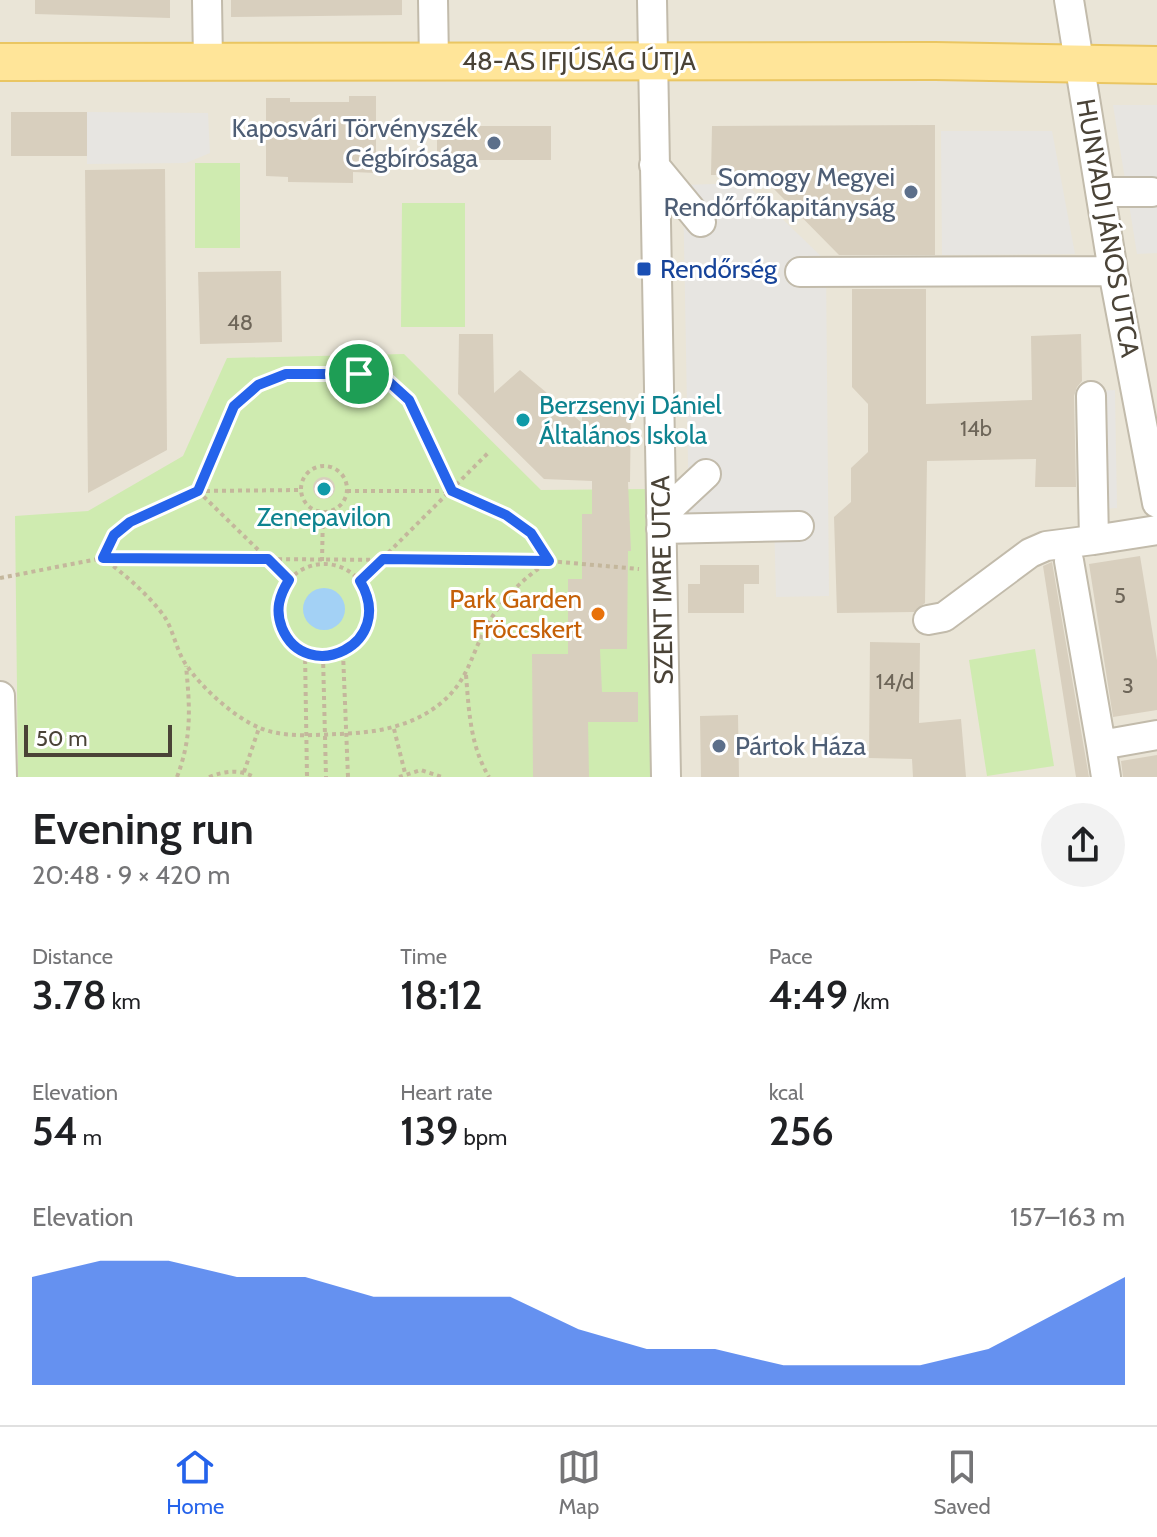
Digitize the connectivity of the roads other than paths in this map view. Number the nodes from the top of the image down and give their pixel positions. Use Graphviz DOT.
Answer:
graph roads {
  1 [pos="207,0"];
  2 [pos="433,0"];
  3 [pos="652,0"];
  4 [pos="1069,0"];
  5 [pos="208,61"];
  6 [pos="434,61"];
  7 [pos="651,61"];
  8 [pos="0,62"];
  9 [pos="1080,64"];
  10 [pos="1157,65"];
  11 [pos="654,165"];
  12 [pos="1101,192"];
  13 [pos="1152,192"];
  14 [pos="701,222"];
  15 [pos="1113,271"];
  16 [pos="800,272"];
  17 [pos="1091,396"];
  18 [pos="706,474"];
  19 [pos="1157,503"];
  20 [pos="661,522"];
  21 [pos="799,526"];
  22 [pos="1157,530"];
  23 [pos="1094,540"];
  24 [pos="1069,561"];
  25 [pos="928,620"];
  26 [pos="0,696"];
  27 [pos="1157,735"];
  28 [pos="1101,745"];
  29 [pos="2,777"];
  30 [pos="666,777"];
  31 [pos="1106,777"];
  1 -- 5 [label="street"];
  2 -- 6 [label="street"];
  3 -- 7 [label="street, SZENT IMRE UTCA"];
  4 -- 9 [label="street, HUNYADI JÁNOS UTCA"];
  5 -- 6 [label="main road, 48-AS IFJÚSÁG ÚTJA"];
  5 -- 8 [label="main road, 48-AS IFJÚSÁG ÚTJA"];
  6 -- 7 [label="main road, 48-AS IFJÚSÁG ÚTJA"];
  7 -- 9 [label="main road, 48-AS IFJÚSÁG ÚTJA"];
  7 -- 11 [label="street, SZENT IMRE UTCA"];
  9 -- 10 [label="main road, 48-AS IFJÚSÁG ÚTJA"];
  9 -- 12 [label="street, HUNYADI JÁNOS UTCA"];
  11 -- 14 [label="street"];
  11 -- 20 [label="street, SZENT IMRE UTCA"];
  12 -- 13 [label="street"];
  12 -- 15 [label="street, HUNYADI JÁNOS UTCA"];
  15 -- 16 [label="street"];
  15 -- 19 [label="street, HUNYADI JÁNOS UTCA"];
  17 -- 23 [label="street"];
  18 -- 20 [label="street"];
  20 -- 21 [label="street"];
  20 -- 30 [label="street, SZENT IMRE UTCA"];
  22 -- 23 [label="street"];
  23 -- 25 [label="street"];
  24 -- 28 [label="street"];
  26 -- 29 [label="street"];
  27 -- 28 [label="street"];
  28 -- 31 [label="street"];
}
